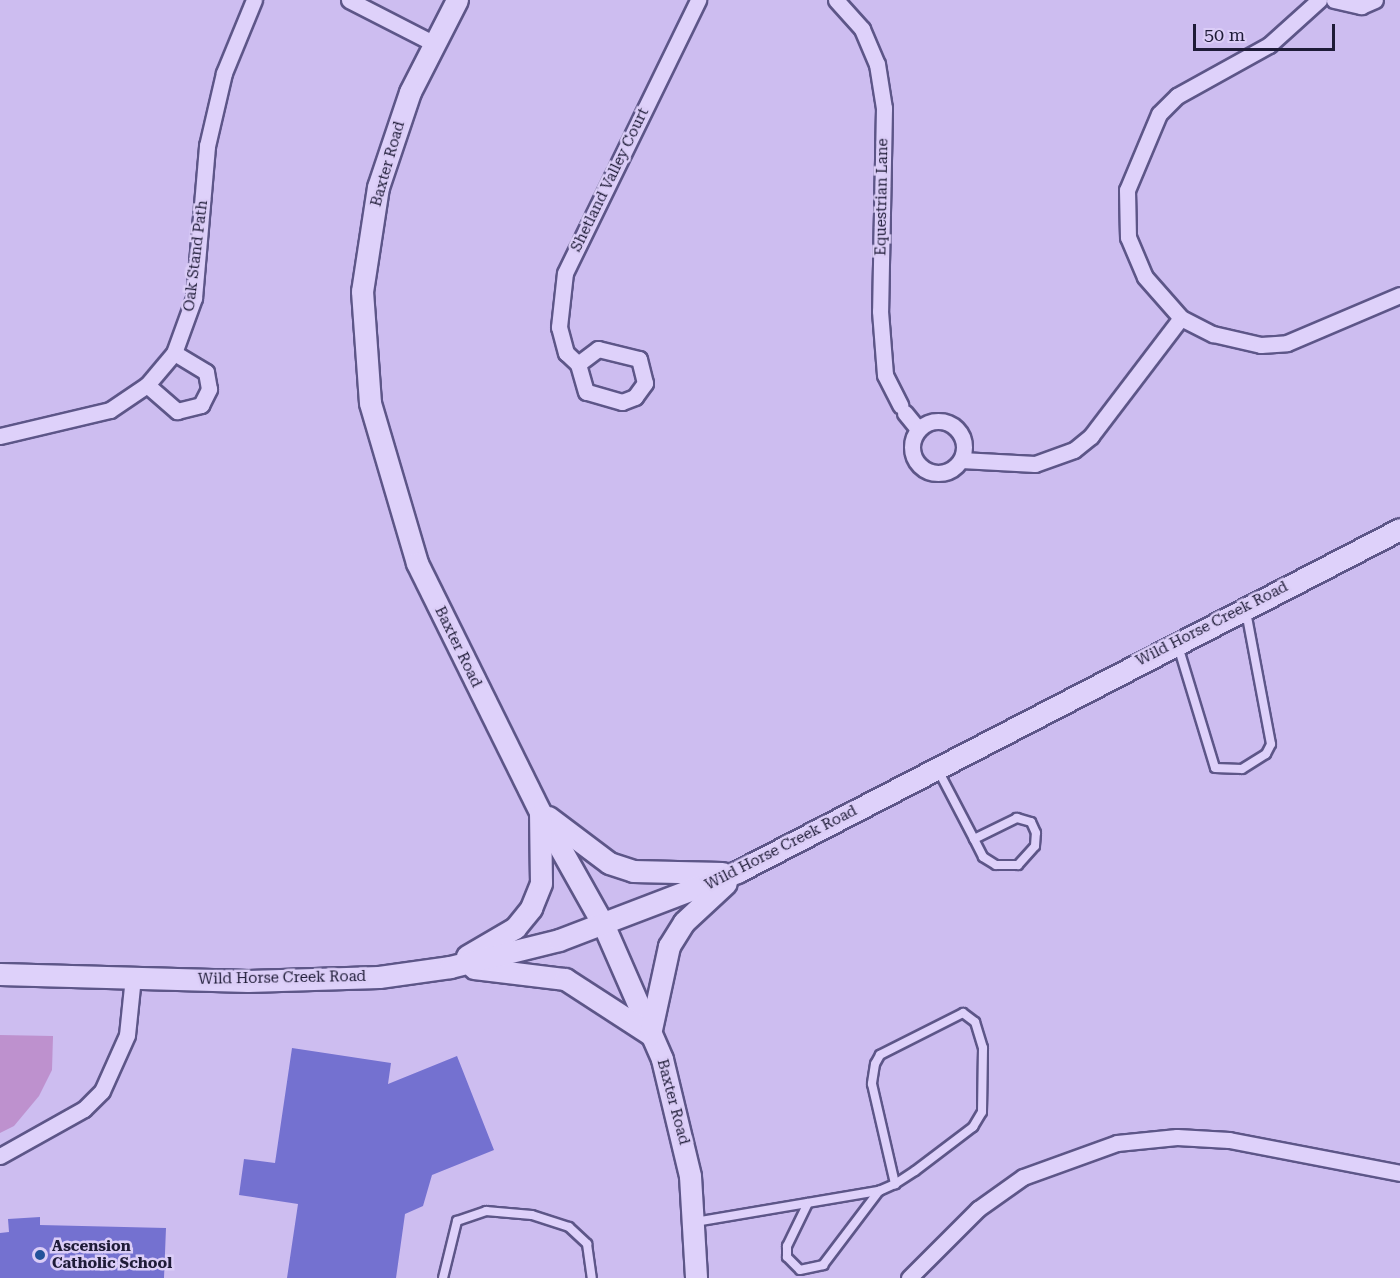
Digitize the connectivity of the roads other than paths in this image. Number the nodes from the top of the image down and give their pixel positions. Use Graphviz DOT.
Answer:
graph roads {
  1 [pos="254,0"];
  2 [pos="349,0"];
  3 [pos="457,0"];
  4 [pos="698,0"];
  5 [pos="836,0"];
  6 [pos="1319,0"];
  7 [pos="1334,0"];
  8 [pos="1375,0"];
  9 [pos="433,43"];
  10 [pos="1400,295"];
  11 [pos="1181,318"];
  12 [pos="174,353"];
  13 [pos="578,364"];
  14 [pos="147,385"];
  15 [pos="918,429"];
  16 [pos="0,436"];
  17 [pos="961,460"];
  18 [pos="1400,529"];
  19 [pos="1245,607"];
  20 [pos="1176,642"];
  21 [pos="937,769"];
  22 [pos="540,812"];
  23 [pos="974,839"];
  24 [pos="737,872"];
  25 [pos="604,926"];
  26 [pos="450,967"];
  27 [pos="0,974"];
  28 [pos="133,977"];
  29 [pos="650,1034"];
  30 [pos="0,1156"];
  31 [pos="1400,1173"];
  32 [pos="895,1184"];
  33 [pos="879,1191"];
  34 [pos="808,1203"];
  35 [pos="695,1222"];
  36 [pos="443,1278"];
  37 [pos="592,1278"];
  38 [pos="696,1278"];
  39 [pos="909,1278"];
  1 -- 12 [label="street, Oak Stand Path"];
  2 -- 9 [label="street"];
  3 -- 9 [label="main road, Baxter Road"];
  4 -- 13 [label="street, Shetland Valley Court"];
  5 -- 15 [label="street, Equestrian Lane"];
  6 -- 11 [label="street"];
  7 -- 8 [label="street"];
  9 -- 22 [label="main road, Baxter Road"];
  10 -- 11 [label="street"];
  11 -- 17 [label="street"];
  12 -- 14 [label="street, Oak Stand Path"];
  12 -- 14 [label="street"];
  13 -- 13 [label="street, Shetland Valley Court"];
  14 -- 16 [label="street, Oak Stand Path"];
  15 -- 17 [label="street"];
  15 -- 17 [label="street"];
  18 -- 19 [label="main road, Wild Horse Creek Road"];
  19 -- 20 [label="main road, Wild Horse Creek Road"];
  19 -- 20 [label="lane"];
  20 -- 21 [label="main road, Wild Horse Creek Road"];
  21 -- 23 [label="lane"];
  21 -- 24 [label="main road, Wild Horse Creek Road"];
  22 -- 24 [label="main road"];
  22 -- 25 [label="main road, Baxter Road"];
  22 -- 26 [label="main road"];
  23 -- 23 [label="lane"];
  24 -- 25 [label="main road, Wild Horse Creek Road"];
  24 -- 29 [label="main road"];
  25 -- 26 [label="main road, Wild Horse Creek Road"];
  25 -- 29 [label="main road, Baxter Road"];
  26 -- 28 [label="main road, Wild Horse Creek Road"];
  26 -- 29 [label="main road"];
  27 -- 28 [label="main road, Wild Horse Creek Road"];
  28 -- 30 [label="street"];
  29 -- 35 [label="main road, Baxter Road"];
  31 -- 39 [label="street"];
  32 -- 32 [label="lane"];
  32 -- 33 [label="lane"];
  33 -- 34 [label="lane"];
  33 -- 34 [label="lane"];
  34 -- 35 [label="lane"];
  35 -- 38 [label="main road, Baxter Road"];
  36 -- 37 [label="lane"];
}
